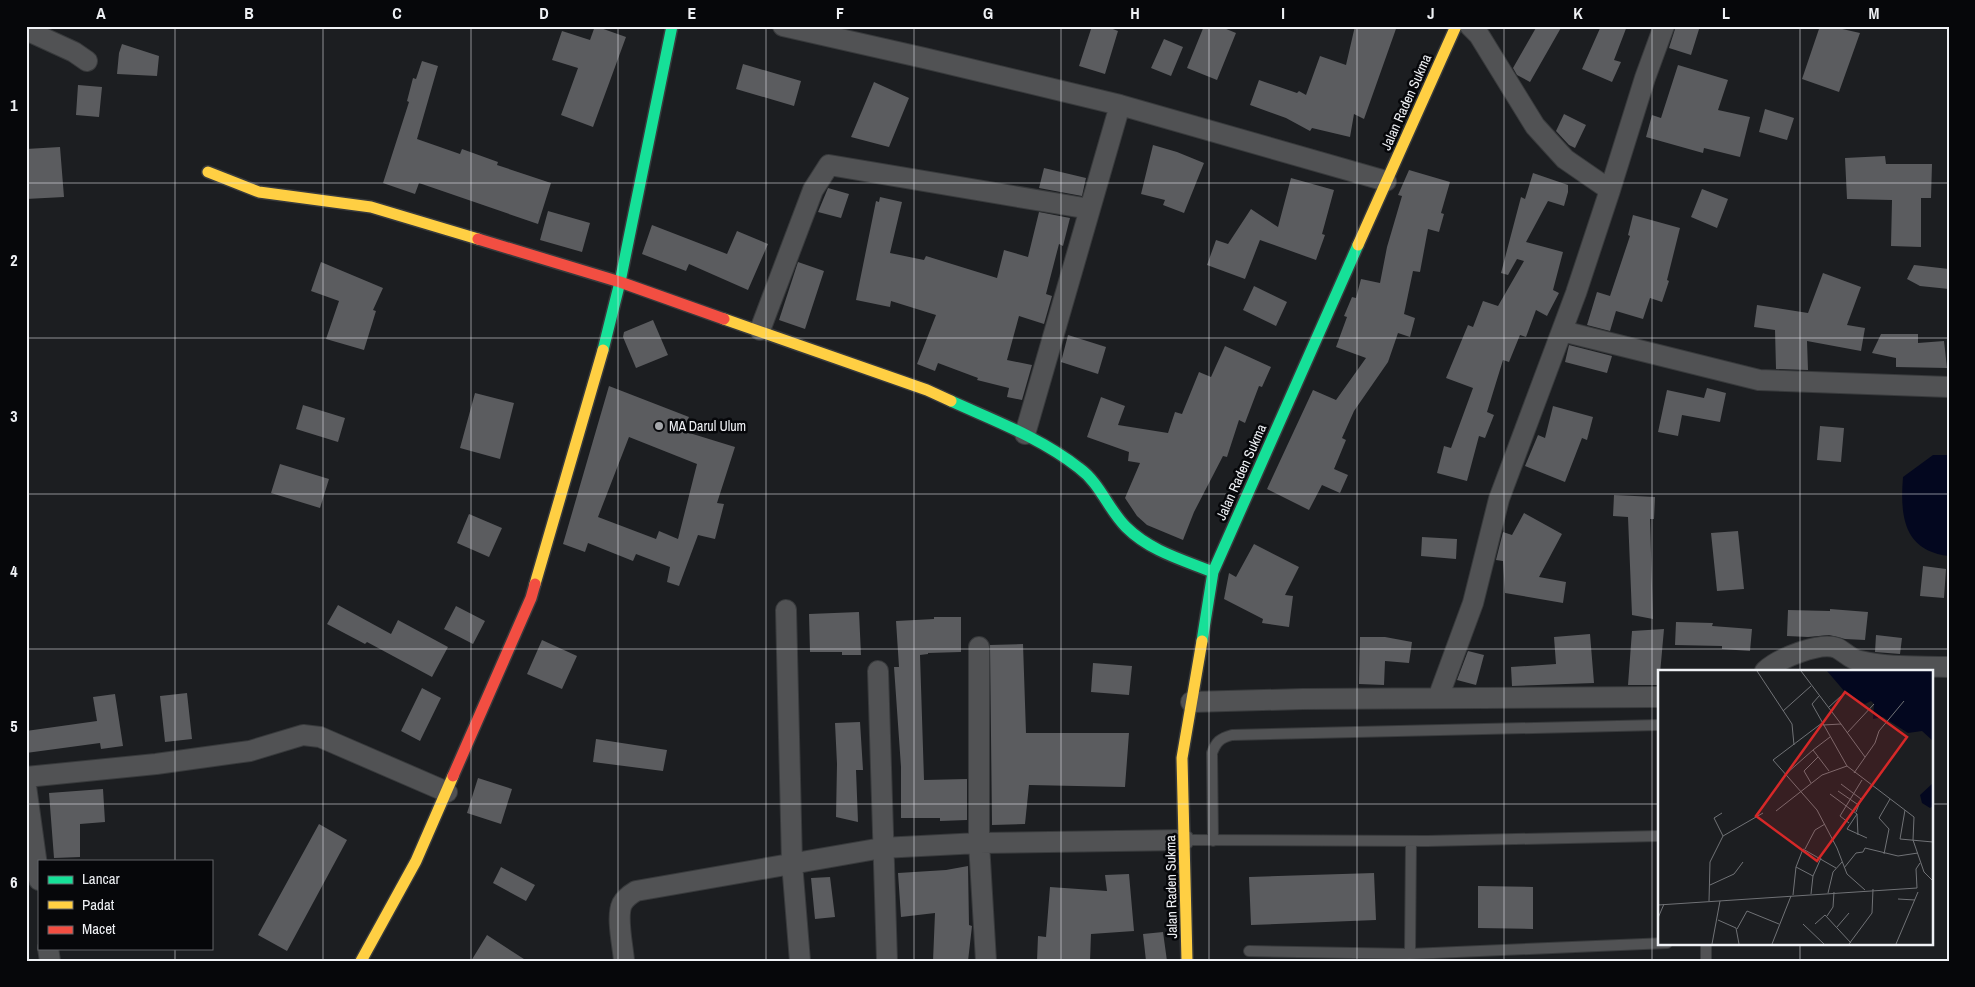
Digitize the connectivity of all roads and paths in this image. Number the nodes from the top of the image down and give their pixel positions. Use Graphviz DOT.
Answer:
graph roads {
  1 [pos="672,26"];
  2 [pos="783,26"];
  3 [pos="1456,26"];
  4 [pos="1470,26"];
  5 [pos="1664,26"];
  6 [pos="26,30"];
  7 [pos="87,61"];
  8 [pos="1120,105"];
  9 [pos="208,172"];
  10 [pos="1386,181"];
  11 [pos="1610,190"];
  12 [pos="1090,209"];
  13 [pos="620,282"];
  14 [pos="760,330"];
  15 [pos="1562,331"];
  16 [pos="1949,387"];
  17 [pos="1025,434"];
  18 [pos="1213,572"];
  19 [pos="786,610"];
  20 [pos="979,647"];
  21 [pos="1949,667"];
  22 [pos="1766,670"];
  23 [pos="878,671"];
  24 [pos="1658,697"];
  25 [pos="1438,698"];
  26 [pos="1191,702"];
  27 [pos="1658,725"];
  28 [pos="26,777"];
  29 [pos="26,786"];
  30 [pos="447,792"];
  31 [pos="1658,836"];
  32 [pos="1184,840"];
  33 [pos="1213,841"];
  34 [pos="1410,841"];
  35 [pos="979,843"];
  36 [pos="882,848"];
  37 [pos="792,863"];
  38 [pos="38,873"];
  39 [pos="1658,943"];
  40 [pos="1706,944"];
  41 [pos="1249,951"];
  42 [pos="1410,957"];
  43 [pos="361,961"];
  44 [pos="624,961"];
  45 [pos="800,961"];
  46 [pos="887,961"];
  47 [pos="986,961"];
  48 [pos="1187,961"];
  49 [pos="1706,961"];
  1 -- 13 [label="street"];
  2 -- 8 [label="street"];
  3 -- 10 [label="street, Jalan Raden Sukma"];
  4 -- 11 [label="street"];
  5 -- 11 [label="street"];
  6 -- 7 [label="street"];
  8 -- 10 [label="street"];
  8 -- 12 [label="street"];
  9 -- 13 [label="street"];
  10 -- 18 [label="street, Jalan Raden Sukma"];
  11 -- 15 [label="street"];
  12 -- 14 [label="street"];
  12 -- 17 [label="street"];
  13 -- 14 [label="street"];
  13 -- 30 [label="street"];
  14 -- 17 [label="street"];
  15 -- 16 [label="street"];
  15 -- 25 [label="street"];
  17 -- 18 [label="street"];
  18 -- 26 [label="street, Jalan Raden Sukma"];
  19 -- 37 [label="street"];
  20 -- 35 [label="street"];
  21 -- 22 [label="street"];
  23 -- 36 [label="street"];
  24 -- 25 [label="street"];
  25 -- 26 [label="street"];
  26 -- 32 [label="street, Jalan Raden Sukma"];
  27 -- 33 [label="lane"];
  28 -- 30 [label="street"];
  29 -- 38 [label="street"];
  30 -- 43 [label="street"];
  31 -- 34 [label="lane"];
  32 -- 33 [label="lane"];
  32 -- 35 [label="street"];
  32 -- 48 [label="street, Jalan Raden Sukma"];
  33 -- 34 [label="lane"];
  34 -- 42 [label="lane"];
  35 -- 36 [label="street"];
  35 -- 47 [label="street"];
  36 -- 37 [label="street"];
  36 -- 46 [label="street"];
  37 -- 44 [label="street"];
  37 -- 45 [label="street"];
  39 -- 42 [label="lane"];
  40 -- 49 [label="lane"];
  41 -- 42 [label="lane"];
}
